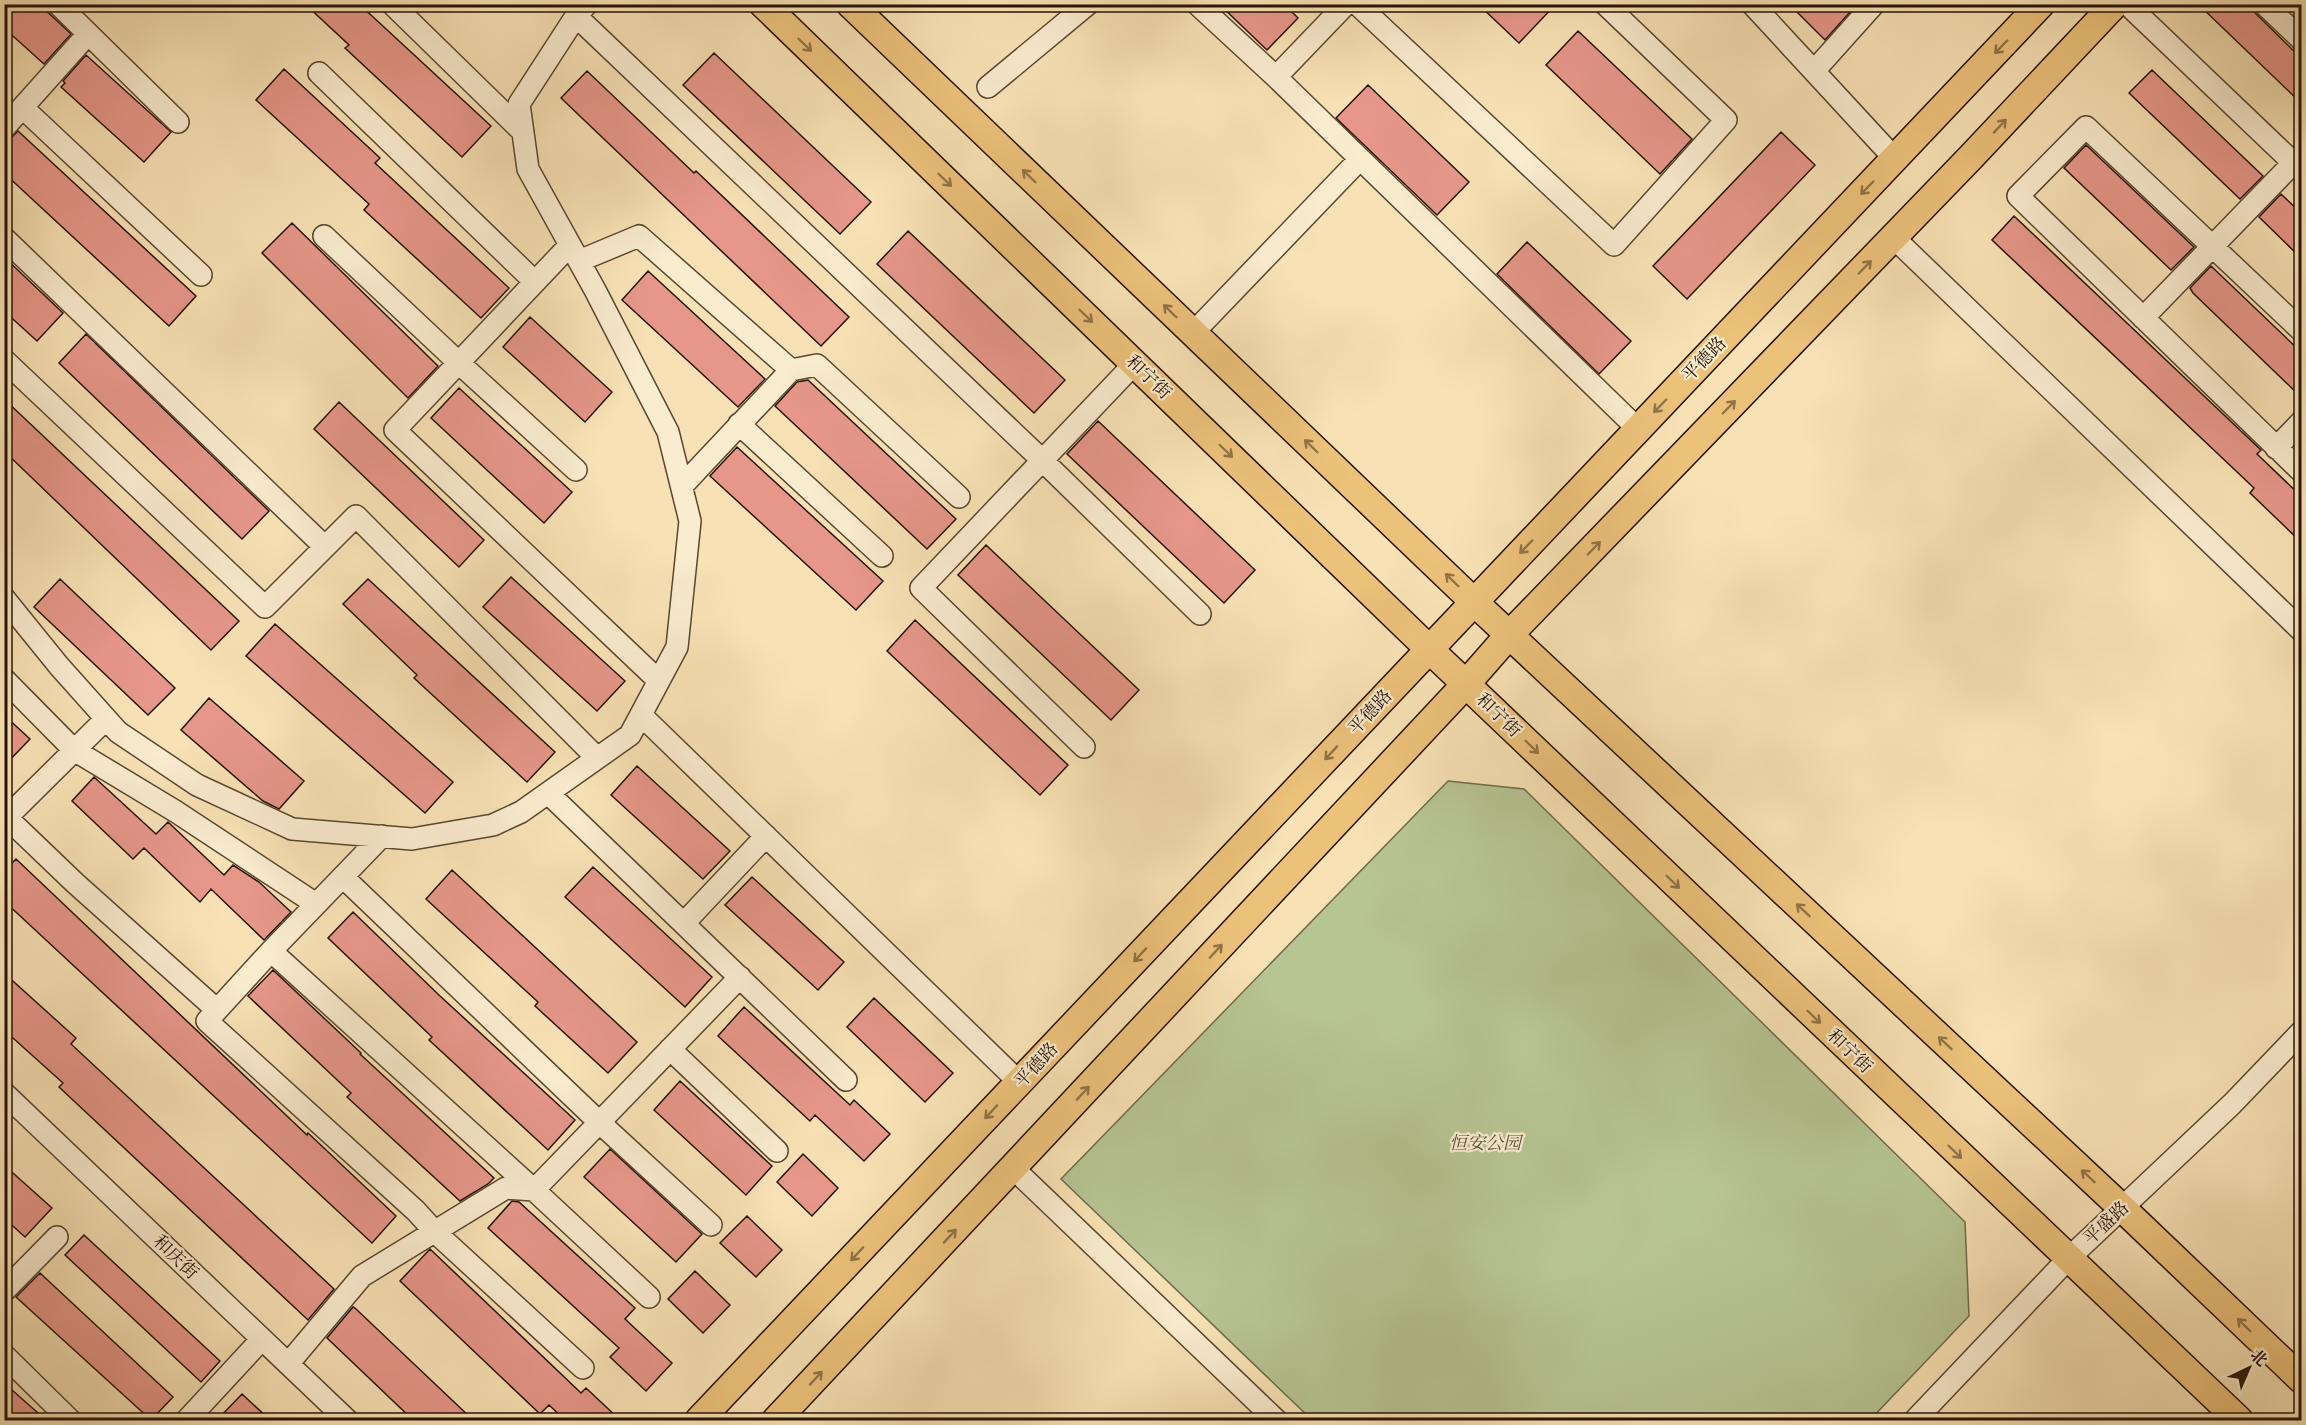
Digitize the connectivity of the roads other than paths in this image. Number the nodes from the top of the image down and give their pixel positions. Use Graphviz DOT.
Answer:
graph roads {
  1 [pos="57,4"];
  2 [pos="392,4"];
  3 [pos="763,4"];
  4 [pos="850,4"];
  5 [pos="1088,4"];
  6 [pos="1197,4"];
  7 [pos="1346,4"];
  8 [pos="1357,4"];
  9 [pos="1605,4"];
  10 [pos="1752,4"];
  11 [pos="1874,4"];
  12 [pos="2041,4"];
  13 [pos="2115,4"];
  14 [pos="2127,4"];
  15 [pos="2264,4"];
  16 [pos="582,10"];
  17 [pos="88,34"];
  18 [pos="2301,40"];
  19 [pos="1814,71"];
  20 [pos="319,73"];
  21 [pos="1276,77"];
  22 [pos="988,87"];
  23 [pos="23,108"];
  24 [pos="178,122"];
  25 [pos="4,128"];
  26 [pos="523,132"];
  27 [pos="1360,159"];
  28 [pos="1894,159"];
  29 [pos="2299,162"];
  30 [pos="324,236"];
  31 [pos="1893,237"];
  32 [pos="4,238"];
  33 [pos="2212,246"];
  34 [pos="575,253"];
  35 [pos="201,275"];
  36 [pos="535,282"];
  37 [pos="2143,318"];
  38 [pos="2301,331"];
  39 [pos="1193,333"];
  40 [pos="4,360"];
  41 [pos="459,363"];
  42 [pos="1135,363"];
  43 [pos="791,370"];
  44 [pos="2301,421"];
  45 [pos="739,424"];
  46 [pos="1638,429"];
  47 [pos="2276,448"];
  48 [pos="1042,460"];
  49 [pos="576,470"];
  50 [pos="2301,472"];
  51 [pos="682,486"];
  52 [pos="958,497"];
  53 [pos="325,547"];
  54 [pos="882,556"];
  55 [pos="4,598"];
  56 [pos="1474,602"];
  57 [pos="1200,614"];
  58 [pos="2301,631"];
  59 [pos="1509,635"];
  60 [pos="1429,649"];
  61 [pos="4,679"];
  62 [pos="659,681"];
  63 [pos="1466,684"];
  64 [pos="640,715"];
  65 [pos="106,719"];
  66 [pos="1084,747"];
  67 [pos="74,750"];
  68 [pos="597,758"];
  69 [pos="548,793"];
  70 [pos="5,817"];
  71 [pos="766,836"];
  72 [pos="382,837"];
  73 [pos="343,877"];
  74 [pos="316,904"];
  75 [pos="684,923"];
  76 [pos="271,951"];
  77 [pos="740,977"];
  78 [pos="217,1010"];
  79 [pos="2301,1030"];
  80 [pos="670,1049"];
  81 [pos="846,1080"];
  82 [pos="1019,1082"];
  83 [pos="4,1093"];
  84 [pos="599,1122"];
  85 [pos="777,1151"];
  86 [pos="1013,1168"];
  87 [pos="534,1190"];
  88 [pos="2122,1208"];
  89 [pos="711,1225"];
  90 [pos="435,1232"];
  91 [pos="57,1237"];
  92 [pos="2068,1259"];
  93 [pos="7,1283"];
  94 [pos="649,1297"];
  95 [pos="262,1339"];
  96 [pos="4,1355"];
  97 [pos="288,1364"];
  98 [pos="583,1368"];
  99 [pos="2301,1380"];
  100 [pos="70,1420"];
  101 [pos="187,1420"];
  102 [pos="347,1420"];
  103 [pos="699,1420"];
  104 [pos="776,1420"];
  105 [pos="1276,1420"];
  106 [pos="1915,1420"];
  107 [pos="2239,1420"];
  1 -- 17 [label="street"];
  2 -- 26 [label="street"];
  3 -- 42 [label="main road, 和宁街, one-way"];
  39 -- 4 [label="main road, one-way"];
  5 -- 22 [label="street"];
  6 -- 21 [label="street"];
  7 -- 21 [label="street"];
  8 -- 9 [label="street"];
  10 -- 19 [label="street"];
  11 -- 19 [label="street"];
  12 -- 28 [label="main road, 平德路, one-way"];
  31 -- 13 [label="main road, one-way"];
  14 -- 29 [label="street"];
  15 -- 18 [label="street"];
  16 -- 26 [label="street"];
  16 -- 48 [label="street"];
  17 -- 23 [label="street"];
  17 -- 24 [label="street"];
  19 -- 28 [label="street"];
  20 -- 36 [label="street"];
  21 -- 27 [label="street"];
  23 -- 25 [label="street"];
  23 -- 35 [label="street"];
  26 -- 34 [label="street"];
  27 -- 39 [label="street"];
  27 -- 46 [label="street"];
  28 -- 46 [label="main road, 平德路, one-way"];
  29 -- 33 [label="street"];
  30 -- 41 [label="street"];
  31 -- 58 [label="street"];
  59 -- 31 [label="main road, one-way"];
  32 -- 53 [label="street"];
  33 -- 37 [label="street"];
  33 -- 37 [label="street"];
  33 -- 38 [label="street"];
  34 -- 36 [label="street"];
  34 -- 43 [label="street"];
  34 -- 51 [label="street"];
  36 -- 41 [label="street"];
  37 -- 47 [label="street"];
  56 -- 39 [label="main road, one-way"];
  40 -- 53 [label="street"];
  41 -- 49 [label="street"];
  41 -- 62 [label="street"];
  42 -- 48 [label="street"];
  42 -- 60 [label="main road, 和宁街, one-way"];
  43 -- 45 [label="street"];
  43 -- 52 [label="street"];
  44 -- 47 [label="street"];
  45 -- 51 [label="street"];
  45 -- 54 [label="street"];
  46 -- 56 [label="main road, 平德路, one-way"];
  47 -- 50 [label="street"];
  48 -- 57 [label="street"];
  48 -- 66 [label="street"];
  51 -- 62 [label="street"];
  53 -- 68 [label="street"];
  55 -- 65 [label="street"];
  56 -- 59 [label="main road"];
  56 -- 60 [label="main road, 平德路"];
  59 -- 63 [label="main road"];
  88 -- 59 [label="main road, one-way"];
  60 -- 63 [label="main road, 和宁街"];
  60 -- 82 [label="main road, 平德路, one-way"];
  61 -- 67 [label="street"];
  62 -- 64 [label="street"];
  86 -- 63 [label="main road, one-way"];
  63 -- 92 [label="main road, 和宁街, one-way"];
  64 -- 68 [label="street"];
  64 -- 71 [label="street"];
  65 -- 67 [label="street"];
  65 -- 72 [label="street"];
  67 -- 70 [label="street"];
  67 -- 74 [label="street"];
  68 -- 69 [label="street"];
  69 -- 72 [label="street"];
  69 -- 75 [label="street"];
  70 -- 78 [label="street"];
  71 -- 75 [label="street"];
  71 -- 82 [label="street"];
  72 -- 73 [label="street"];
  73 -- 74 [label="street"];
  73 -- 84 [label="street"];
  74 -- 76 [label="street"];
  75 -- 77 [label="street"];
  76 -- 78 [label="street"];
  76 -- 87 [label="street"];
  77 -- 80 [label="street"];
  77 -- 81 [label="street"];
  78 -- 90 [label="street"];
  79 -- 88 [label="street, 平盛路"];
  80 -- 84 [label="street"];
  80 -- 85 [label="street"];
  82 -- 103 [label="main road, 平德路, one-way"];
  83 -- 95 [label="street, 和庆街"];
  84 -- 87 [label="street"];
  84 -- 89 [label="street"];
  104 -- 86 [label="main road, one-way"];
  86 -- 105 [label="street"];
  87 -- 90 [label="street"];
  87 -- 94 [label="street"];
  88 -- 92 [label="street, 平盛路"];
  99 -- 88 [label="main road, one-way"];
  90 -- 97 [label="street"];
  90 -- 98 [label="street"];
  91 -- 93 [label="street"];
  92 -- 106 [label="street, 平盛路"];
  92 -- 107 [label="main road, 和宁街"];
  95 -- 97 [label="street, 和庆街"];
  95 -- 101 [label="street"];
  96 -- 100 [label="street"];
  97 -- 102 [label="street, 和庆街"];
}
